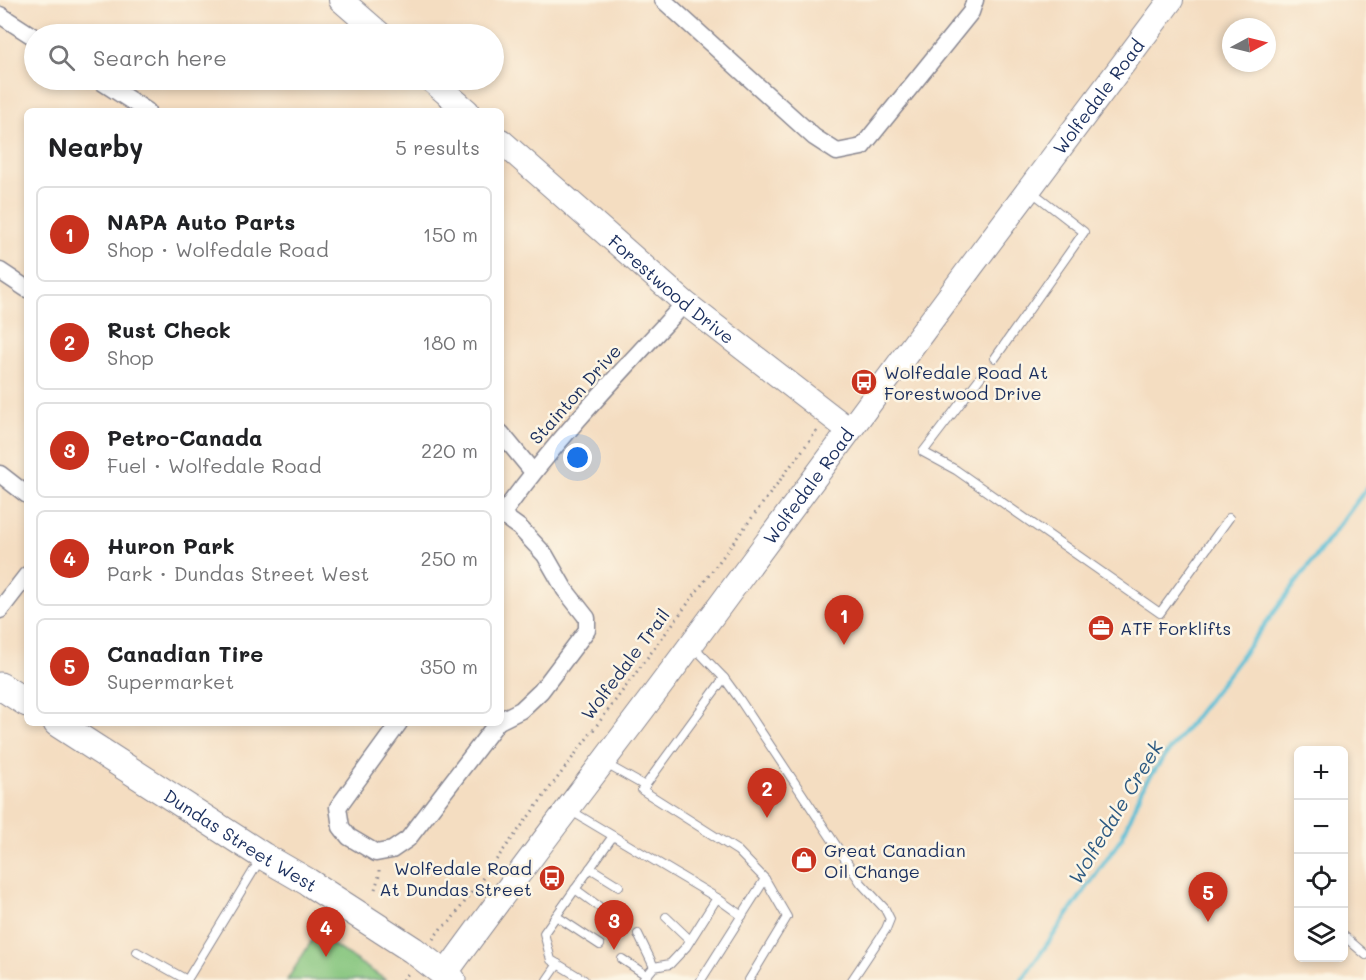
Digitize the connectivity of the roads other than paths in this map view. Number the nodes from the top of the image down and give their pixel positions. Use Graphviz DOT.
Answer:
graph roads {
  1 [pos="663,0"];
  2 [pos="975,0"];
  3 [pos="1171,0"];
  4 [pos="344,1"];
  5 [pos="0,15"];
  6 [pos="369,24"];
  7 [pos="24,31"];
  8 [pos="114,90"];
  9 [pos="443,90"];
  10 [pos="142,108"];
  11 [pos="464,108"];
  12 [pos="504,144"];
  13 [pos="1028,189"];
  14 [pos="0,271"];
  15 [pos="24,286"];
  16 [pos="685,303"];
  17 [pos="995,358"];
  18 [pos="982,375"];
  19 [pos="849,430"];
  20 [pos="504,437"];
  21 [pos="533,472"];
  22 [pos="0,474"];
  23 [pos="24,493"];
  24 [pos="504,512"];
  25 [pos="504,518"];
  26 [pos="1229,518"];
  27 [pos="24,579"];
  28 [pos="0,610"];
  29 [pos="691,645"];
  30 [pos="724,678"];
  31 [pos="0,686"];
  32 [pos="24,702"];
  33 [pos="504,718"];
  34 [pos="62,726"];
  35 [pos="397,726"];
  36 [pos="495,726"];
  37 [pos="602,761"];
  38 [pos="645,786"];
  39 [pos="568,809"];
  40 [pos="613,836"];
  41 [pos="262,856"];
  42 [pos="590,868"];
  43 [pos="765,879"];
  44 [pos="619,886"];
  45 [pos="575,889"];
  46 [pos="717,898"];
  47 [pos="556,916"];
  48 [pos="741,916"];
  49 [pos="666,917"];
  50 [pos="616,919"];
  51 [pos="638,934"];
  52 [pos="690,940"];
  53 [pos="1348,940"];
  54 [pos="600,945"];
  55 [pos="136,952"];
  56 [pos="1366,956"];
  57 [pos="622,959"];
  58 [pos="558,964"];
  59 [pos="654,967"];
  60 [pos="446,978"];
  61 [pos="645,978"];
  62 [pos="753,979"];
  63 [pos="187,980"];
  64 [pos="547,980"];
  65 [pos="584,980"];
  66 [pos="701,980"];
  67 [pos="852,980"];
  1 -- 2 [label="street"];
  3 -- 13 [label="street, Wolfedale Road"];
  4 -- 6 [label="street"];
  5 -- 7 [label="street"];
  8 -- 10 [label="street"];
  9 -- 11 [label="street"];
  12 -- 16 [label="street, Forestwood Drive"];
  13 -- 17 [label="lane"];
  13 -- 19 [label="street, Wolfedale Road"];
  14 -- 15 [label="street"];
  16 -- 19 [label="street, Forestwood Drive"];
  16 -- 21 [label="street, Stainton Drive"];
  18 -- 26 [label="lane"];
  19 -- 29 [label="street, Wolfedale Road"];
  20 -- 21 [label="street"];
  21 -- 24 [label="street, Stainton Drive"];
  22 -- 23 [label="street"];
  25 -- 33 [label="street"];
  27 -- 28 [label="street"];
  29 -- 30 [label="lane"];
  29 -- 37 [label="street, Wolfedale Road"];
  30 -- 38 [label="lane"];
  30 -- 67 [label="lane"];
  31 -- 32 [label="main road"];
  34 -- 41 [label="main road, Dundas Street West"];
  35 -- 36 [label="street"];
  37 -- 38 [label="lane"];
  37 -- 39 [label="street, Wolfedale Road"];
  38 -- 43 [label="lane"];
  39 -- 40 [label="lane"];
  39 -- 60 [label="street, Wolfedale Road"];
  40 -- 42 [label="lane"];
  40 -- 46 [label="lane"];
  41 -- 60 [label="main road, Dundas Street West"];
  41 -- 63 [label="lane"];
  42 -- 44 [label="lane"];
  42 -- 45 [label="lane"];
  43 -- 48 [label="lane"];
  43 -- 62 [label="lane"];
  45 -- 47 [label="lane"];
  45 -- 50 [label="lane"];
  46 -- 48 [label="lane"];
  46 -- 52 [label="lane"];
  47 -- 54 [label="lane"];
  47 -- 58 [label="lane"];
  48 -- 66 [label="lane"];
  49 -- 52 [label="lane"];
  51 -- 59 [label="lane"];
  52 -- 59 [label="lane"];
  53 -- 56 [label="lane"];
  55 -- 63 [label="lane"];
  57 -- 61 [label="lane"];
  58 -- 64 [label="lane"];
  58 -- 65 [label="lane"];
  59 -- 61 [label="lane"];
}
